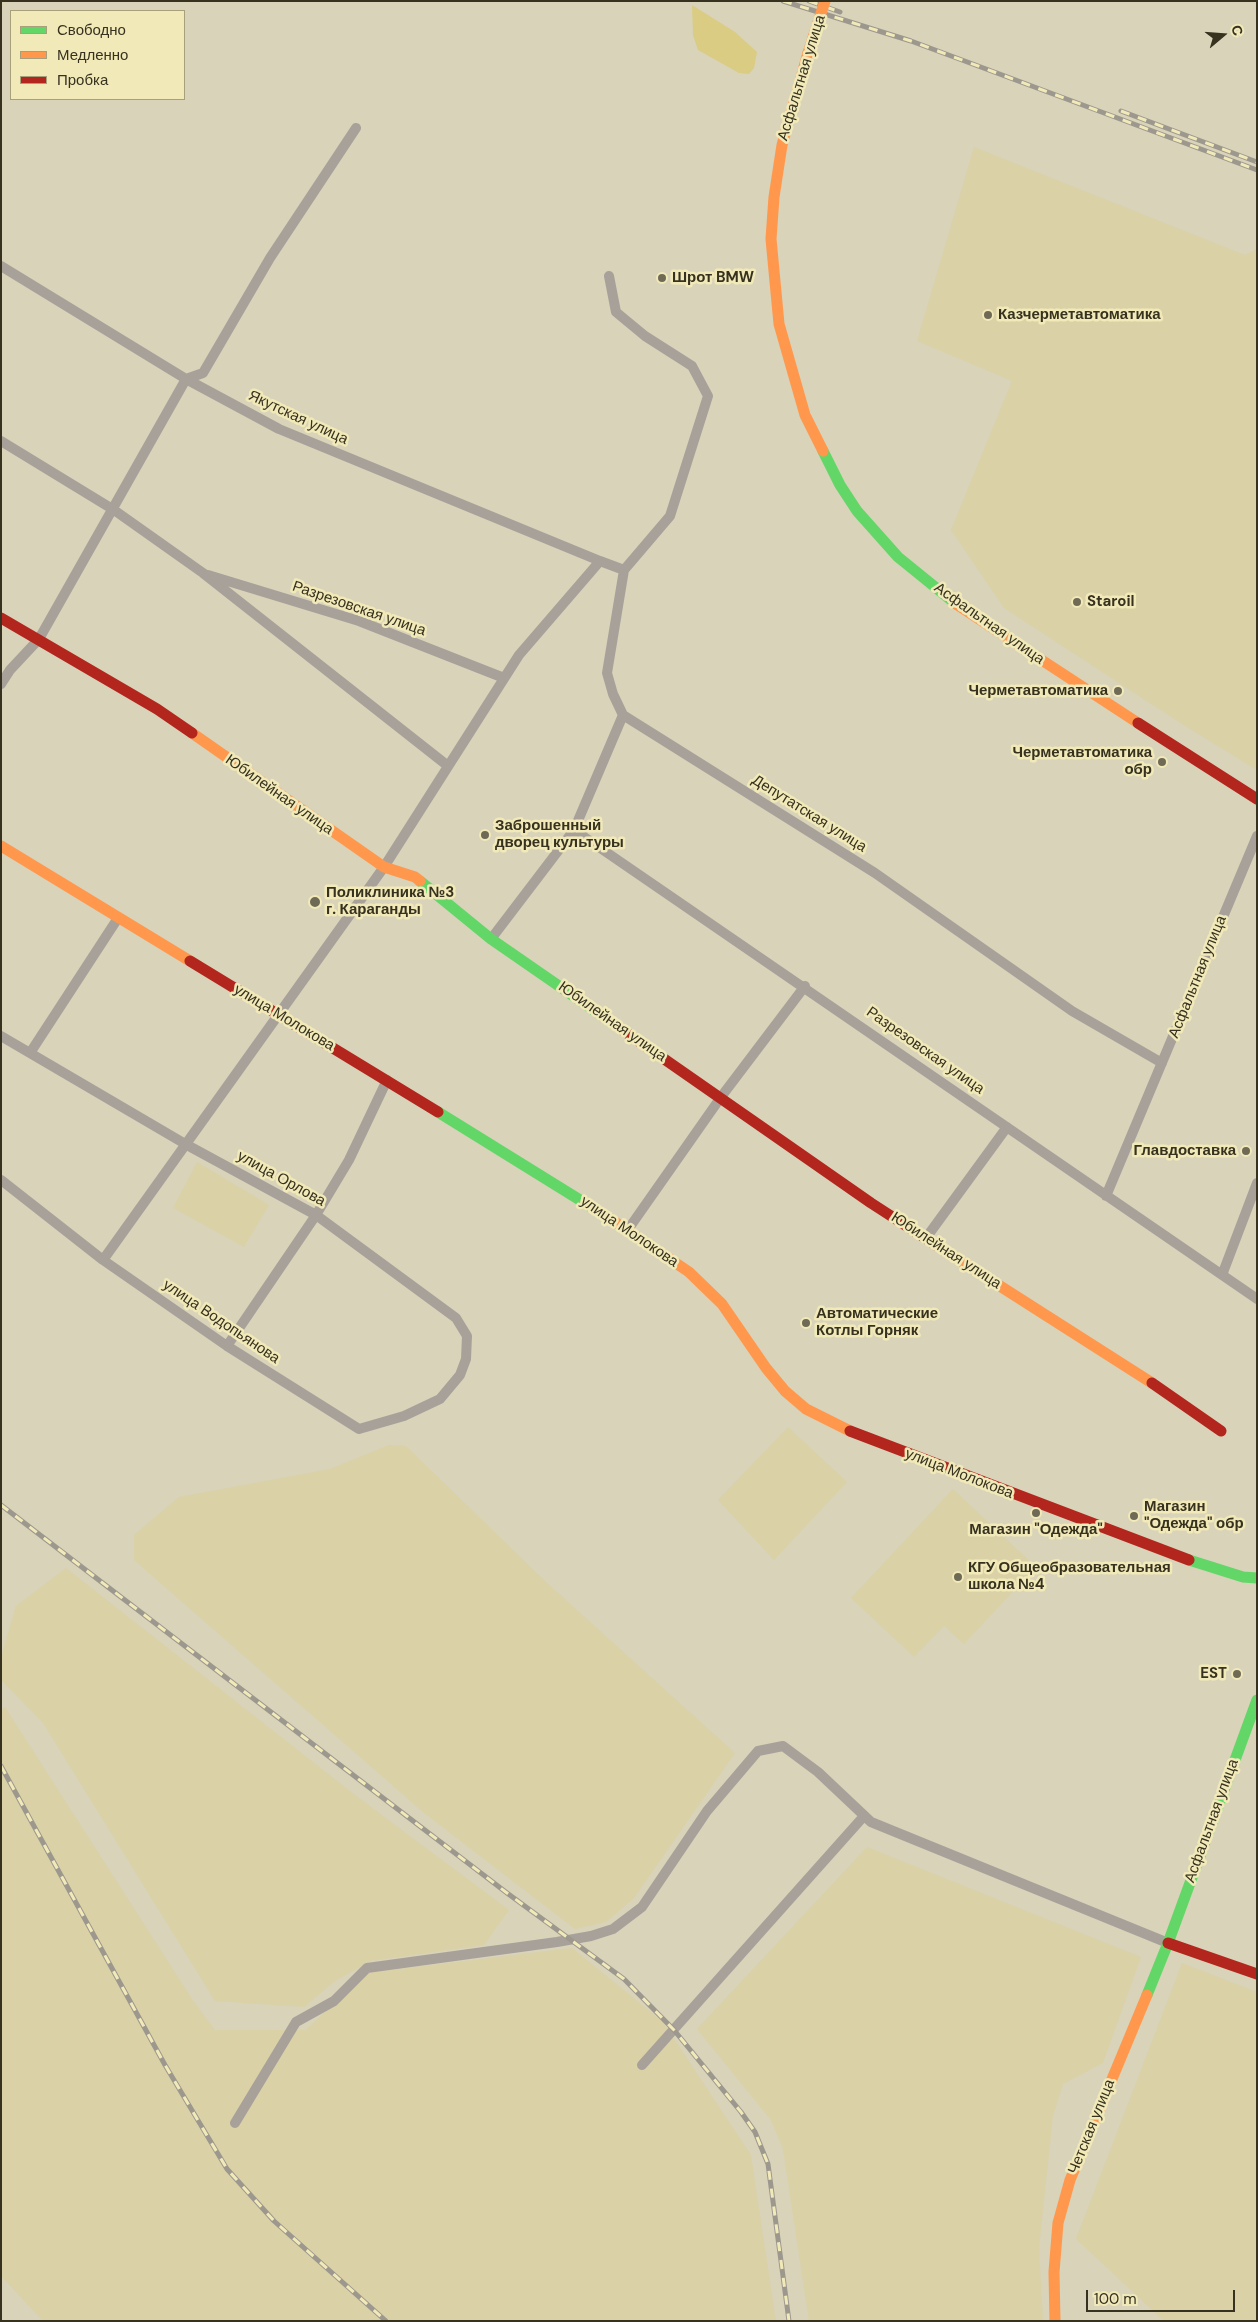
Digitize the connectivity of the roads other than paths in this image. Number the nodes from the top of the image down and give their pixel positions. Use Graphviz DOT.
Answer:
graph roads {
  1 [pos="825,1"];
  2 [pos="356,128"];
  3 [pos="1,266"];
  4 [pos="608,276"];
  5 [pos="186,380"];
  6 [pos="1,441"];
  7 [pos="114,510"];
  8 [pos="600,561"];
  9 [pos="624,570"];
  10 [pos="203,573"];
  11 [pos="1,618"];
  12 [pos="39,639"];
  13 [pos="504,678"];
  14 [pos="1,684"];
  15 [pos="623,715"];
  16 [pos="448,766"];
  17 [pos="1257,799"];
  18 [pos="574,830"];
  19 [pos="1257,836"];
  20 [pos="1,846"];
  21 [pos="384,867"];
  22 [pos="118,918"];
  23 [pos="491,939"];
  24 [pos="804,986"];
  25 [pos="278,1014"];
  26 [pos="1,1036"];
  27 [pos="30,1053"];
  28 [pos="1162,1063"];
  29 [pos="386,1080"];
  30 [pos="721,1097"];
  31 [pos="1007,1127"];
  32 [pos="187,1145"];
  33 [pos="1,1180"];
  34 [pos="1257,1183"];
  35 [pos="1106,1196"];
  36 [pos="316,1215"];
  37 [pos="627,1231"];
  38 [pos="926,1238"];
  39 [pos="104,1260"];
  40 [pos="1222,1275"];
  41 [pos="1257,1299"];
  42 [pos="227,1346"];
  43 [pos="440,1399"];
  44 [pos="1221,1430"];
  45 [pos="1257,1578"];
  46 [pos="1257,1700"];
  47 [pos="864,1816"];
  48 [pos="1168,1943"];
  49 [pos="1257,1974"];
  50 [pos="642,2065"];
  51 [pos="235,2124"];
  52 [pos="1056,2321"];
  1 -- 17 [label="street, Асфальтная улица, bridge"];
  2 -- 5 [label="street"];
  3 -- 5 [label="street, Якутская улица"];
  4 -- 9 [label="street"];
  5 -- 7 [label="street"];
  5 -- 8 [label="street, Якутская улица"];
  6 -- 7 [label="street, Разрезовская улица"];
  7 -- 10 [label="street, Разрезовская улица"];
  7 -- 12 [label="street"];
  8 -- 9 [label="street, Якутская улица"];
  8 -- 13 [label="street"];
  9 -- 15 [label="street"];
  10 -- 13 [label="street, Разрезовская улица"];
  10 -- 16 [label="street, Разрезовская улица"];
  11 -- 12 [label="street, Юбилейная улица"];
  12 -- 14 [label="street"];
  12 -- 21 [label="street, Юбилейная улица"];
  13 -- 16 [label="street"];
  15 -- 18 [label="street"];
  15 -- 28 [label="street, Депутатская улица"];
  16 -- 21 [label="street"];
  18 -- 23 [label="street"];
  18 -- 24 [label="street, Разрезовская улица"];
  19 -- 28 [label="street, Асфальтная улица"];
  20 -- 22 [label="street, улица Молокова"];
  21 -- 23 [label="street, Юбилейная улица"];
  21 -- 25 [label="street"];
  22 -- 25 [label="street, улица Молокова"];
  22 -- 27 [label="street"];
  23 -- 30 [label="street, Юбилейная улица"];
  24 -- 30 [label="street"];
  24 -- 31 [label="street, Разрезовская улица"];
  25 -- 29 [label="street, улица Молокова"];
  25 -- 32 [label="street"];
  26 -- 27 [label="street, улица Орлова"];
  27 -- 32 [label="street, улица Орлова"];
  28 -- 35 [label="street, Асфальтная улица"];
  29 -- 36 [label="street"];
  29 -- 37 [label="street, улица Молокова"];
  30 -- 37 [label="street"];
  30 -- 38 [label="street, Юбилейная улица"];
  31 -- 35 [label="street, Разрезовская улица"];
  31 -- 38 [label="street"];
  32 -- 36 [label="street, улица Орлова"];
  32 -- 39 [label="street"];
  33 -- 39 [label="street, улица Водопьянова"];
  34 -- 40 [label="street"];
  35 -- 40 [label="street, Разрезовская улица"];
  36 -- 42 [label="street"];
  36 -- 43 [label="street, улица Орлова"];
  37 -- 45 [label="street, улица Молокова"];
  38 -- 44 [label="street, Юбилейная улица"];
  39 -- 42 [label="street, улица Водопьянова"];
  40 -- 41 [label="street, Разрезовская улица"];
  42 -- 43 [label="street, улица Водопьянова"];
  46 -- 48 [label="street, Асфальтная улица"];
  47 -- 48 [label="street"];
  47 -- 50 [label="street"];
  47 -- 51 [label="street"];
  48 -- 49 [label="street"];
  48 -- 52 [label="street, Четская улица"];
}
